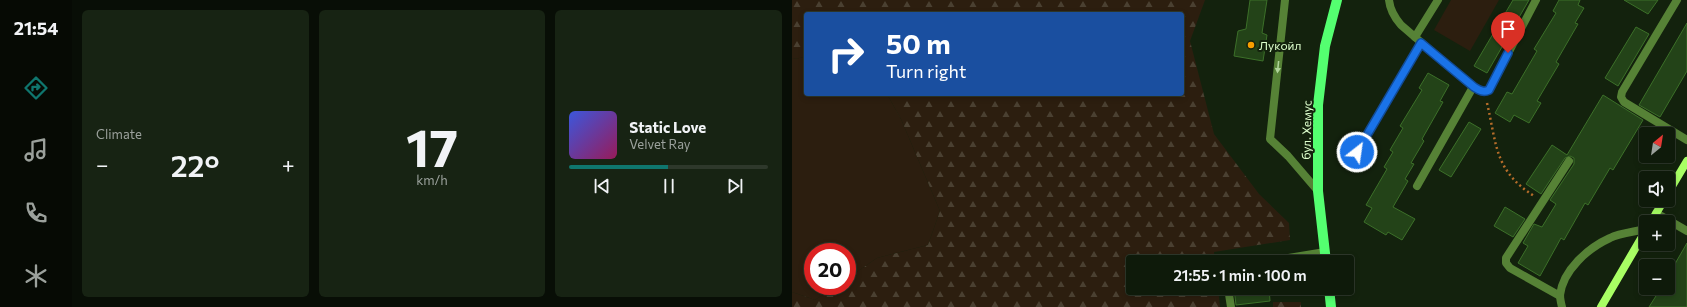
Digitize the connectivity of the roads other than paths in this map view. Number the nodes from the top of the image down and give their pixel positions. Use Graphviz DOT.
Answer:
graph roads {
  1 [pos="1285,0"];
  2 [pos="1337,0"];
  3 [pos="1389,0"];
  4 [pos="1438,0"];
  5 [pos="1536,0"];
  6 [pos="1677,0"];
  7 [pos="1415,37"];
  8 [pos="1421,43"];
  9 [pos="1474,87"];
  10 [pos="1687,140"];
  11 [pos="1357,152"];
  12 [pos="1569,161"];
  13 [pos="1687,161"];
  14 [pos="1675,181"];
  15 [pos="1417,186"];
  16 [pos="1318,191"];
  17 [pos="1660,207"];
  18 [pos="1656,213"];
  19 [pos="1639,231"];
  20 [pos="1687,231"];
  21 [pos="1639,242"];
  22 [pos="1326,255"];
  23 [pos="1229,295"];
  24 [pos="1330,295"];
  25 [pos="1560,296"];
  26 [pos="1231,307"];
  27 [pos="1331,307"];
  28 [pos="1562,307"];
  29 [pos="1601,307"];
  1 -- 16 [label="lane, one-way"];
  2 -- 16 [label="main road, бул. Хемус"];
  3 -- 7 [label="lane"];
  4 -- 7 [label="lane"];
  5 -- 9 [label="lane"];
  6 -- 10 [label="lane"];
  7 -- 8 [label="lane"];
  8 -- 9 [label="lane"];
  8 -- 11 [label="lane"];
  9 -- 15 [label="lane"];
  12 -- 25 [label="lane"];
  13 -- 14 [label="main road"];
  16 -- 22 [label="main road, бул. Хемус"];
  17 -- 18 [label="main road"];
  18 -- 20 [label="lane"];
  19 -- 25 [label="lane"];
  21 -- 29 [label="main road"];
  23 -- 26 [label="lane"];
  24 -- 27 [label="main road"];
  25 -- 28 [label="lane"];
}
